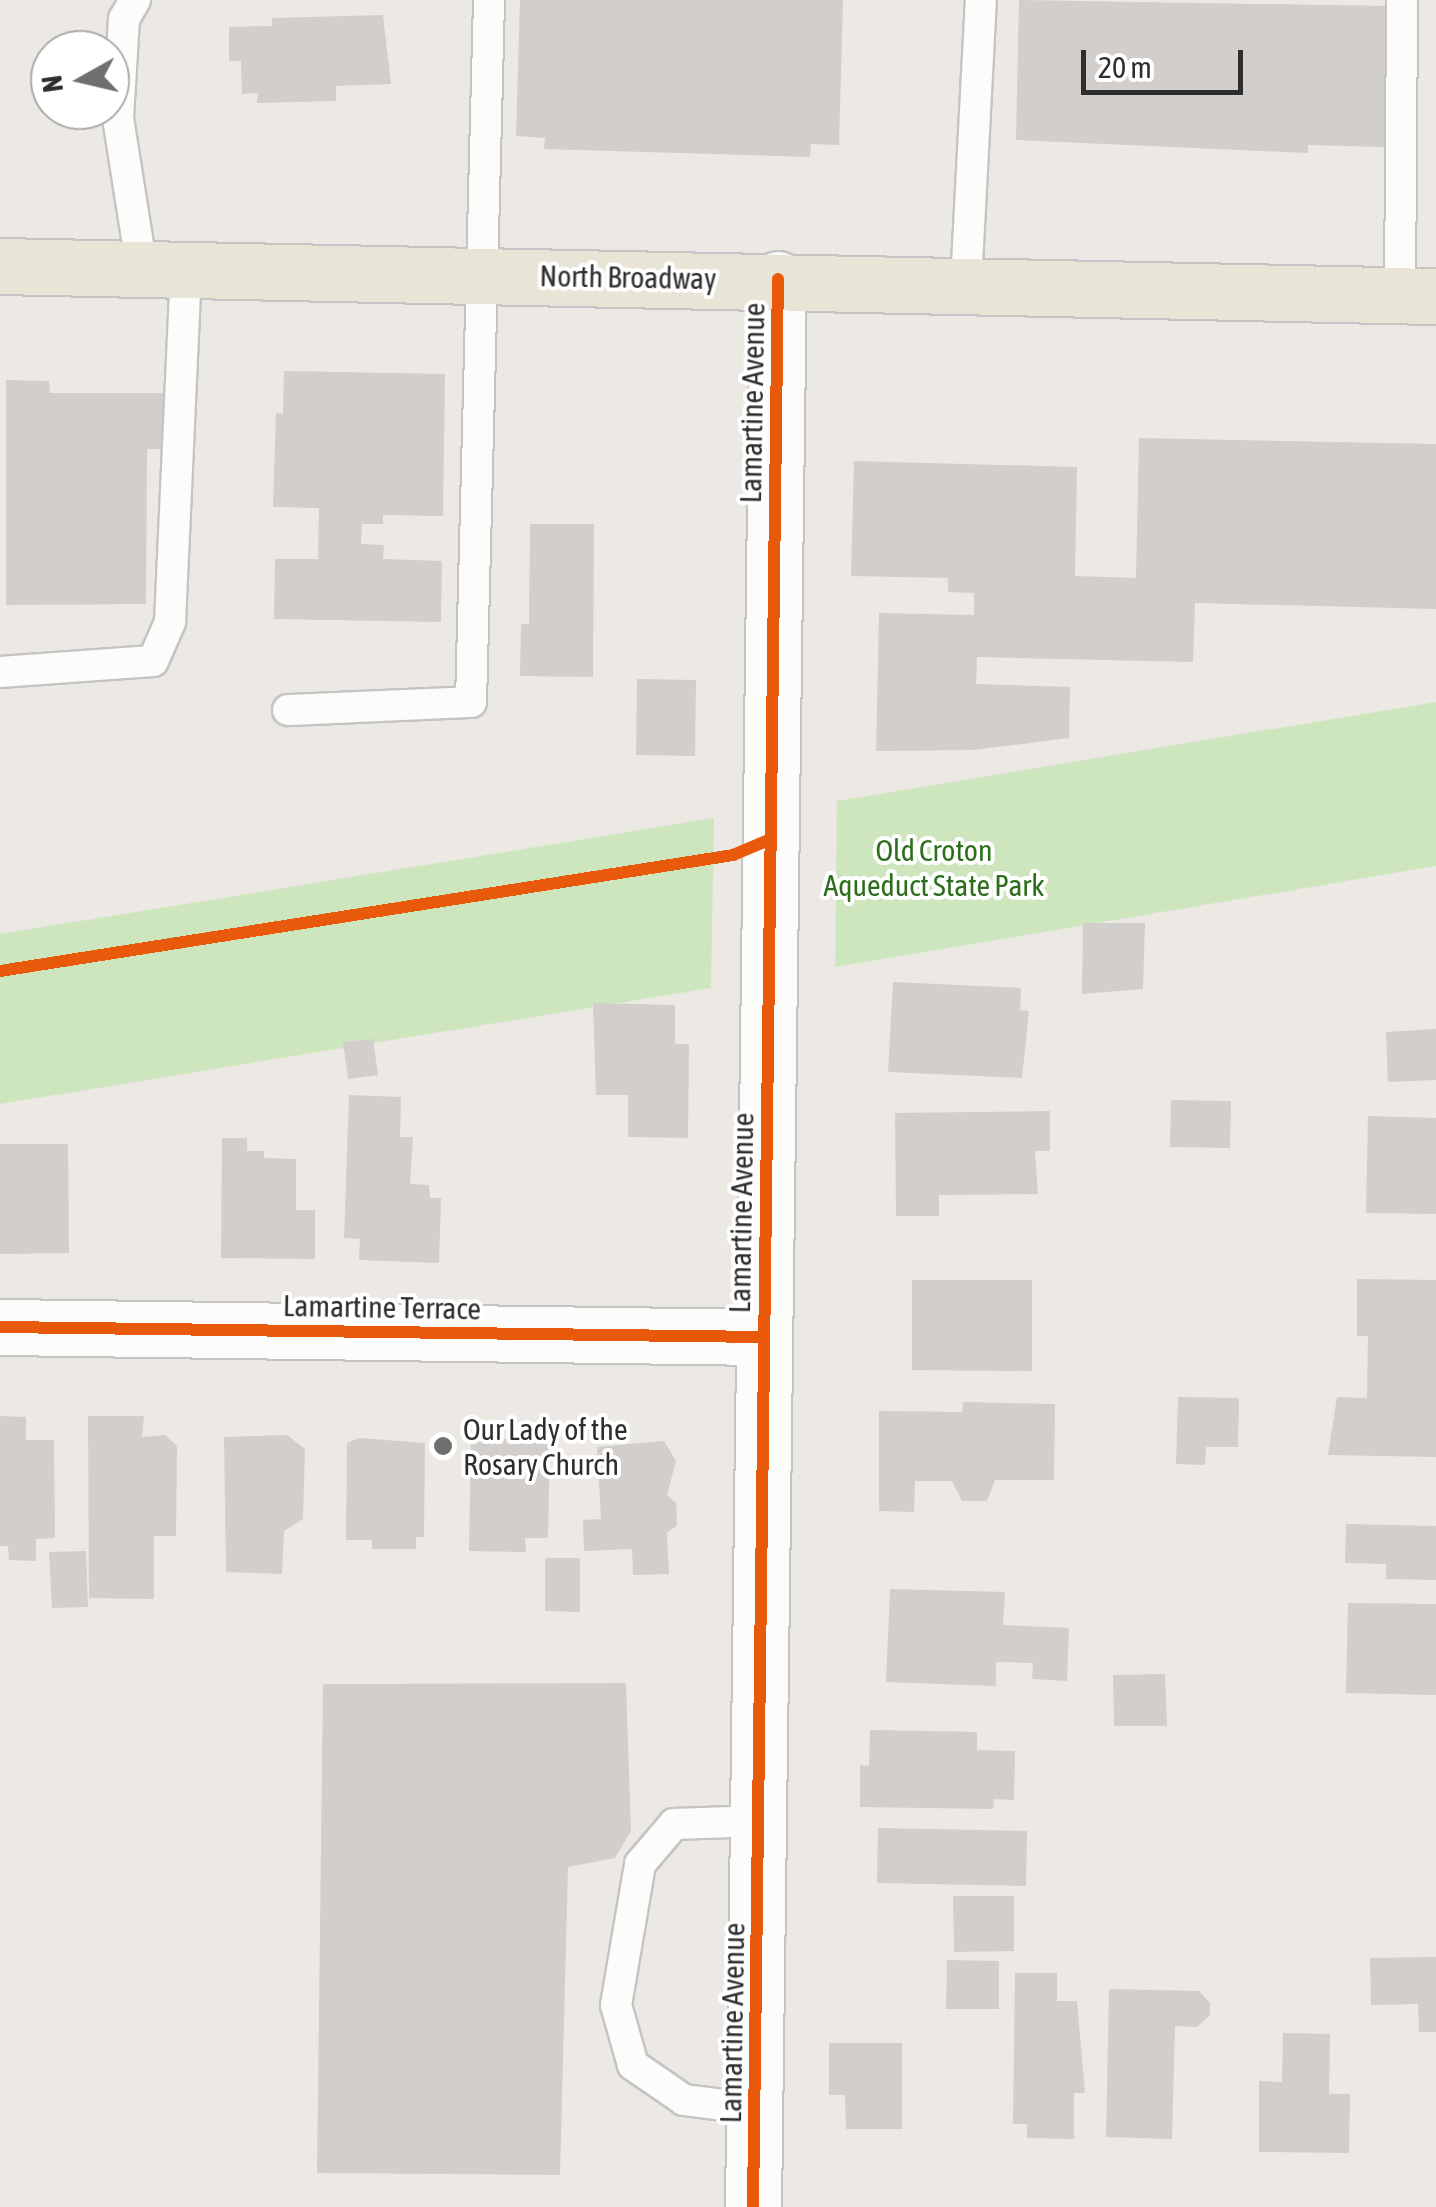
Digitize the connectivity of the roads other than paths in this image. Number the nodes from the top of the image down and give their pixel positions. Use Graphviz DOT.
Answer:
graph roads {
  1 [pos="136,0"];
  2 [pos="489,0"];
  3 [pos="981,0"];
  4 [pos="1402,0"];
  5 [pos="0,266"];
  6 [pos="164,270"];
  7 [pos="482,274"];
  8 [pos="778,280"];
  9 [pos="966,284"];
  10 [pos="1418,296"];
  11 [pos="0,672"];
  12 [pos="288,710"];
  13 [pos="0,1327"];
  14 [pos="764,1337"];
  15 [pos="761,1821"];
  16 [pos="755,2109"];
  17 [pos="753,2207"];
  1 -- 6 [label="lane"];
  2 -- 7 [label="lane"];
  3 -- 9 [label="lane"];
  4 -- 10 [label="lane"];
  5 -- 6 [label="main road, North Broadway"];
  6 -- 7 [label="main road, North Broadway"];
  6 -- 11 [label="lane"];
  7 -- 8 [label="main road, North Broadway"];
  7 -- 12 [label="lane"];
  8 -- 9 [label="main road, North Broadway"];
  8 -- 14 [label="street, Lamartine Avenue"];
  9 -- 10 [label="main road, North Broadway"];
  13 -- 14 [label="street, Lamartine Terrace"];
  14 -- 15 [label="street, Lamartine Avenue"];
  15 -- 16 [label="street, Lamartine Avenue"];
  15 -- 16 [label="lane"];
  16 -- 17 [label="street, Lamartine Avenue"];
}
